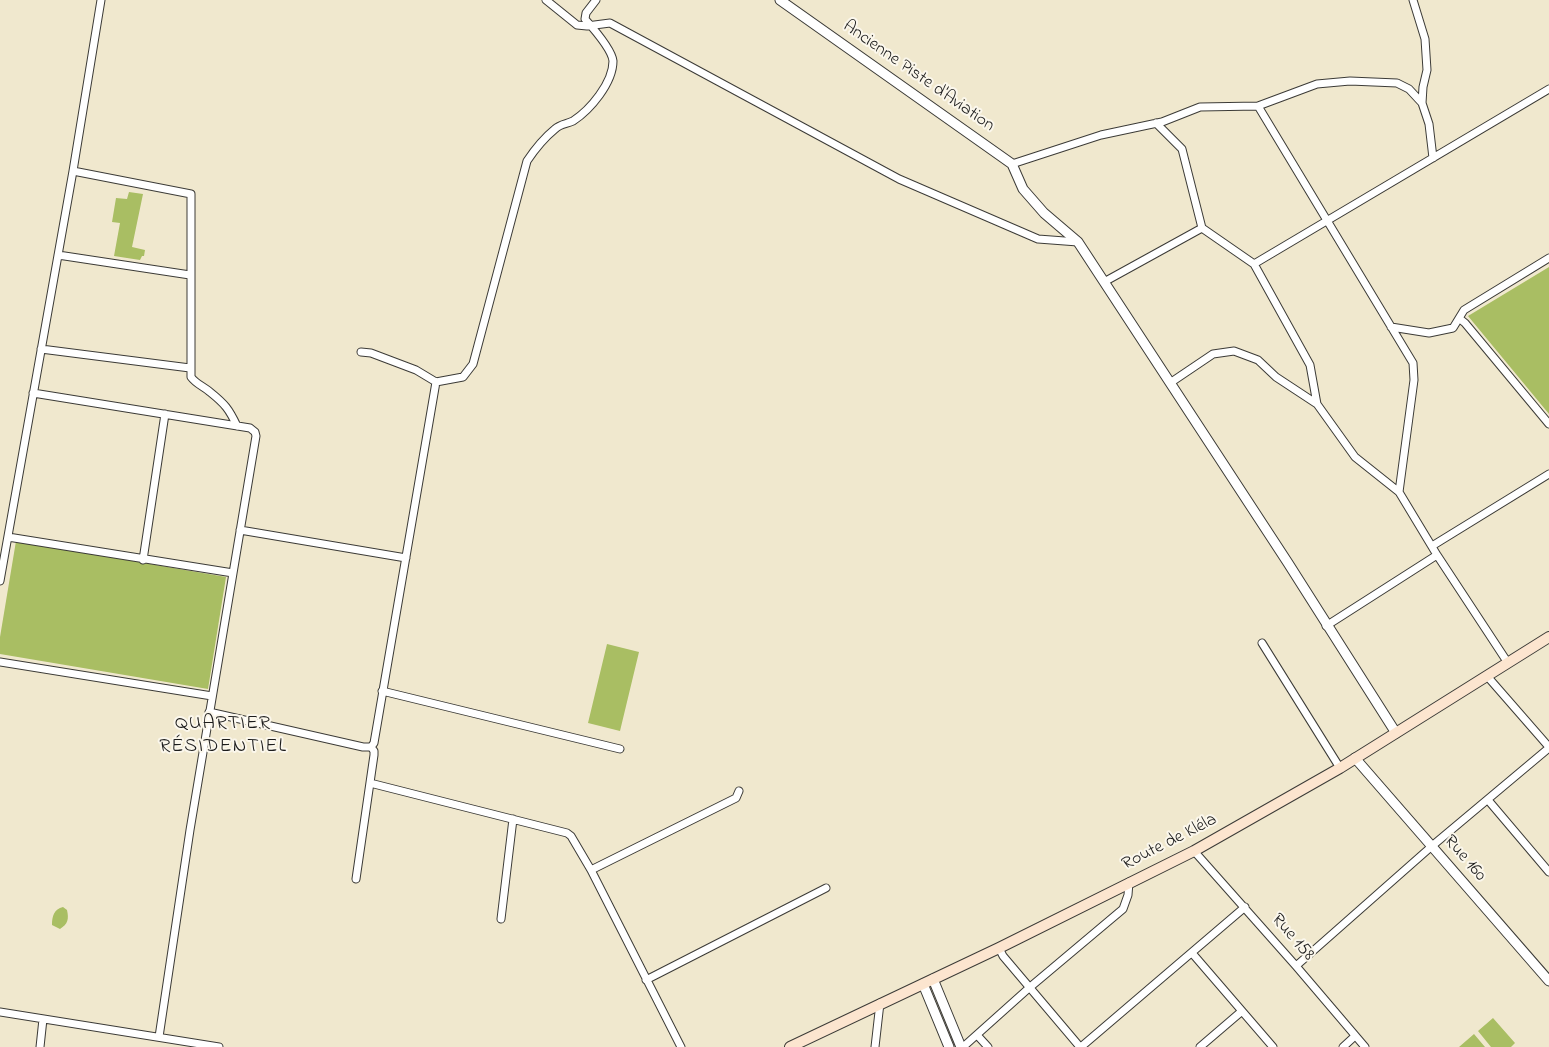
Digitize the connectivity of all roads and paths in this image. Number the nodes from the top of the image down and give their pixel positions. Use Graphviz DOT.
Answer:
graph roads {
  1 [pos="101,0"];
  2 [pos="546,0"];
  3 [pos="596,0"];
  4 [pos="780,0"];
  5 [pos="1412,0"];
  6 [pos="590,26"];
  7 [pos="1549,89"];
  8 [pos="1422,103"];
  9 [pos="1258,106"];
  10 [pos="1156,123"];
  11 [pos="1433,158"];
  12 [pos="1012,164"];
  13 [pos="73,171"];
  14 [pos="1328,221"];
  15 [pos="1202,228"];
  16 [pos="1078,242"];
  17 [pos="58,255"];
  18 [pos="1549,258"];
  19 [pos="1254,264"];
  20 [pos="190,275"];
  21 [pos="1104,282"];
  22 [pos="1460,320"];
  23 [pos="1391,326"];
  24 [pos="41,349"];
  25 [pos="361,352"];
  26 [pos="190,368"];
  27 [pos="436,382"];
  28 [pos="1170,383"];
  29 [pos="33,394"];
  30 [pos="1317,404"];
  31 [pos="165,414"];
  32 [pos="1549,424"];
  33 [pos="238,426"];
  34 [pos="1549,474"];
  35 [pos="1399,492"];
  36 [pos="240,530"];
  37 [pos="8,537"];
  38 [pos="1432,546"];
  39 [pos="1437,555"];
  40 [pos="406,558"];
  41 [pos="143,560"];
  42 [pos="233,573"];
  43 [pos="0,581"];
  44 [pos="1326,626"];
  45 [pos="1548,640"];
  46 [pos="1262,643"];
  47 [pos="0,662"];
  48 [pos="1508,663"];
  49 [pos="1487,676"];
  50 [pos="382,691"];
  51 [pos="212,696"];
  52 [pos="209,712"];
  53 [pos="1396,733"];
  54 [pos="371,747"];
  55 [pos="1549,747"];
  56 [pos="620,749"];
  57 [pos="1355,758"];
  58 [pos="1340,768"];
  59 [pos="370,783"];
  60 [pos="739,791"];
  61 [pos="1488,800"];
  62 [pos="513,819"];
  63 [pos="1432,846"];
  64 [pos="1194,850"];
  65 [pos="591,870"];
  66 [pos="1549,871"];
  67 [pos="356,879"];
  68 [pos="1129,882"];
  69 [pos="826,888"];
  70 [pos="1245,907"];
  71 [pos="500,919"];
  72 [pos="999,948"];
  73 [pos="1192,953"];
  74 [pos="1296,966"];
  75 [pos="1548,977"];
  76 [pos="933,979"];
  77 [pos="646,980"];
  78 [pos="922,984"];
  79 [pos="1029,988"];
  80 [pos="880,1003"];
  81 [pos="1242,1011"];
  82 [pos="0,1012"];
  83 [pos="44,1019"];
  84 [pos="977,1036"];
  85 [pos="1355,1036"];
  86 [pos="159,1037"];
  87 [pos="40,1047"];
  88 [pos="219,1047"];
  89 [pos="681,1047"];
  90 [pos="790,1047"];
  91 [pos="875,1047"];
  92 [pos="948,1047"];
  93 [pos="962,1047"];
  94 [pos="988,1047"];
  95 [pos="1080,1047"];
  96 [pos="1200,1047"];
  97 [pos="1273,1047"];
  98 [pos="1343,1047"];
  99 [pos="1365,1047"];
  1 -- 13 [label="street"];
  2 -- 6 [label="street"];
  3 -- 6 [label="street"];
  4 -- 12 [label="street, Ancienne Piste d'Aviation"];
  5 -- 8 [label="street"];
  6 -- 16 [label="street"];
  6 -- 27 [label="street"];
  7 -- 11 [label="street"];
  8 -- 9 [label="street"];
  8 -- 11 [label="street"];
  9 -- 10 [label="street"];
  9 -- 14 [label="street"];
  10 -- 12 [label="street"];
  10 -- 15 [label="street"];
  11 -- 14 [label="street"];
  12 -- 16 [label="street"];
  13 -- 17 [label="street"];
  13 -- 20 [label="street"];
  14 -- 19 [label="street"];
  14 -- 23 [label="street"];
  15 -- 19 [label="street"];
  15 -- 21 [label="street"];
  16 -- 21 [label="street"];
  17 -- 20 [label="street"];
  17 -- 24 [label="street"];
  18 -- 22 [label="street"];
  19 -- 30 [label="street"];
  20 -- 26 [label="street"];
  21 -- 28 [label="street"];
  22 -- 23 [label="street"];
  22 -- 32 [label="street"];
  23 -- 35 [label="street"];
  24 -- 26 [label="street"];
  24 -- 29 [label="street"];
  25 -- 27 [label="street"];
  26 -- 33 [label="street"];
  27 -- 40 [label="street"];
  28 -- 30 [label="street"];
  28 -- 44 [label="street"];
  29 -- 31 [label="street"];
  29 -- 37 [label="street"];
  30 -- 35 [label="street"];
  31 -- 33 [label="street"];
  31 -- 41 [label="street"];
  33 -- 36 [label="street"];
  34 -- 38 [label="street"];
  35 -- 38 [label="street"];
  36 -- 40 [label="street"];
  36 -- 42 [label="street"];
  37 -- 41 [label="street"];
  37 -- 43 [label="street"];
  38 -- 39 [label="street"];
  39 -- 44 [label="street"];
  39 -- 48 [label="street"];
  40 -- 50 [label="street"];
  41 -- 42 [label="street"];
  42 -- 51 [label="street"];
  44 -- 53 [label="street"];
  45 -- 48 [label="main road, Route de Kléla"];
  46 -- 58 [label="street"];
  47 -- 51 [label="street"];
  48 -- 49 [label="main road, Route de Kléla"];
  49 -- 53 [label="main road, Route de Kléla"];
  49 -- 55 [label="street"];
  50 -- 54 [label="street"];
  50 -- 56 [label="street"];
  51 -- 52 [label="street"];
  52 -- 54 [label="street"];
  52 -- 86 [label="street"];
  53 -- 57 [label="main road, Route de Kléla"];
  54 -- 59 [label="street"];
  55 -- 61 [label="street"];
  57 -- 58 [label="main road, Route de Kléla"];
  57 -- 63 [label="street, Rue 160"];
  58 -- 64 [label="main road, Route de Kléla"];
  59 -- 62 [label="street"];
  59 -- 67 [label="street"];
  60 -- 65 [label="street"];
  61 -- 63 [label="street"];
  61 -- 66 [label="street"];
  62 -- 65 [label="street"];
  62 -- 71 [label="street"];
  63 -- 74 [label="street"];
  63 -- 75 [label="street, Rue 160"];
  64 -- 68 [label="main road, Route de Kléla"];
  64 -- 70 [label="street, Rue 158"];
  65 -- 77 [label="street"];
  68 -- 72 [label="main road, Route de Kléla"];
  68 -- 79 [label="street"];
  69 -- 77 [label="street"];
  70 -- 73 [label="street"];
  70 -- 74 [label="street, Rue 158"];
  72 -- 76 [label="main road, Route de Kléla"];
  72 -- 79 [label="street"];
  73 -- 81 [label="street"];
  73 -- 95 [label="street"];
  74 -- 85 [label="street, Rue 158"];
  76 -- 78 [label="main road, Route de Kléla"];
  76 -- 93 [label="street"];
  77 -- 89 [label="street"];
  78 -- 80 [label="main road, Route de Kléla"];
  78 -- 92 [label="street"];
  79 -- 84 [label="street"];
  79 -- 95 [label="street"];
  80 -- 90 [label="main road, Route de Kléla"];
  80 -- 91 [label="street"];
  81 -- 96 [label="street"];
  81 -- 97 [label="street"];
  82 -- 83 [label="street"];
  83 -- 86 [label="street"];
  83 -- 87 [label="street"];
  84 -- 93 [label="street"];
  84 -- 94 [label="street"];
  85 -- 98 [label="street"];
  85 -- 99 [label="street, Rue 158"];
  86 -- 88 [label="street"];
}
